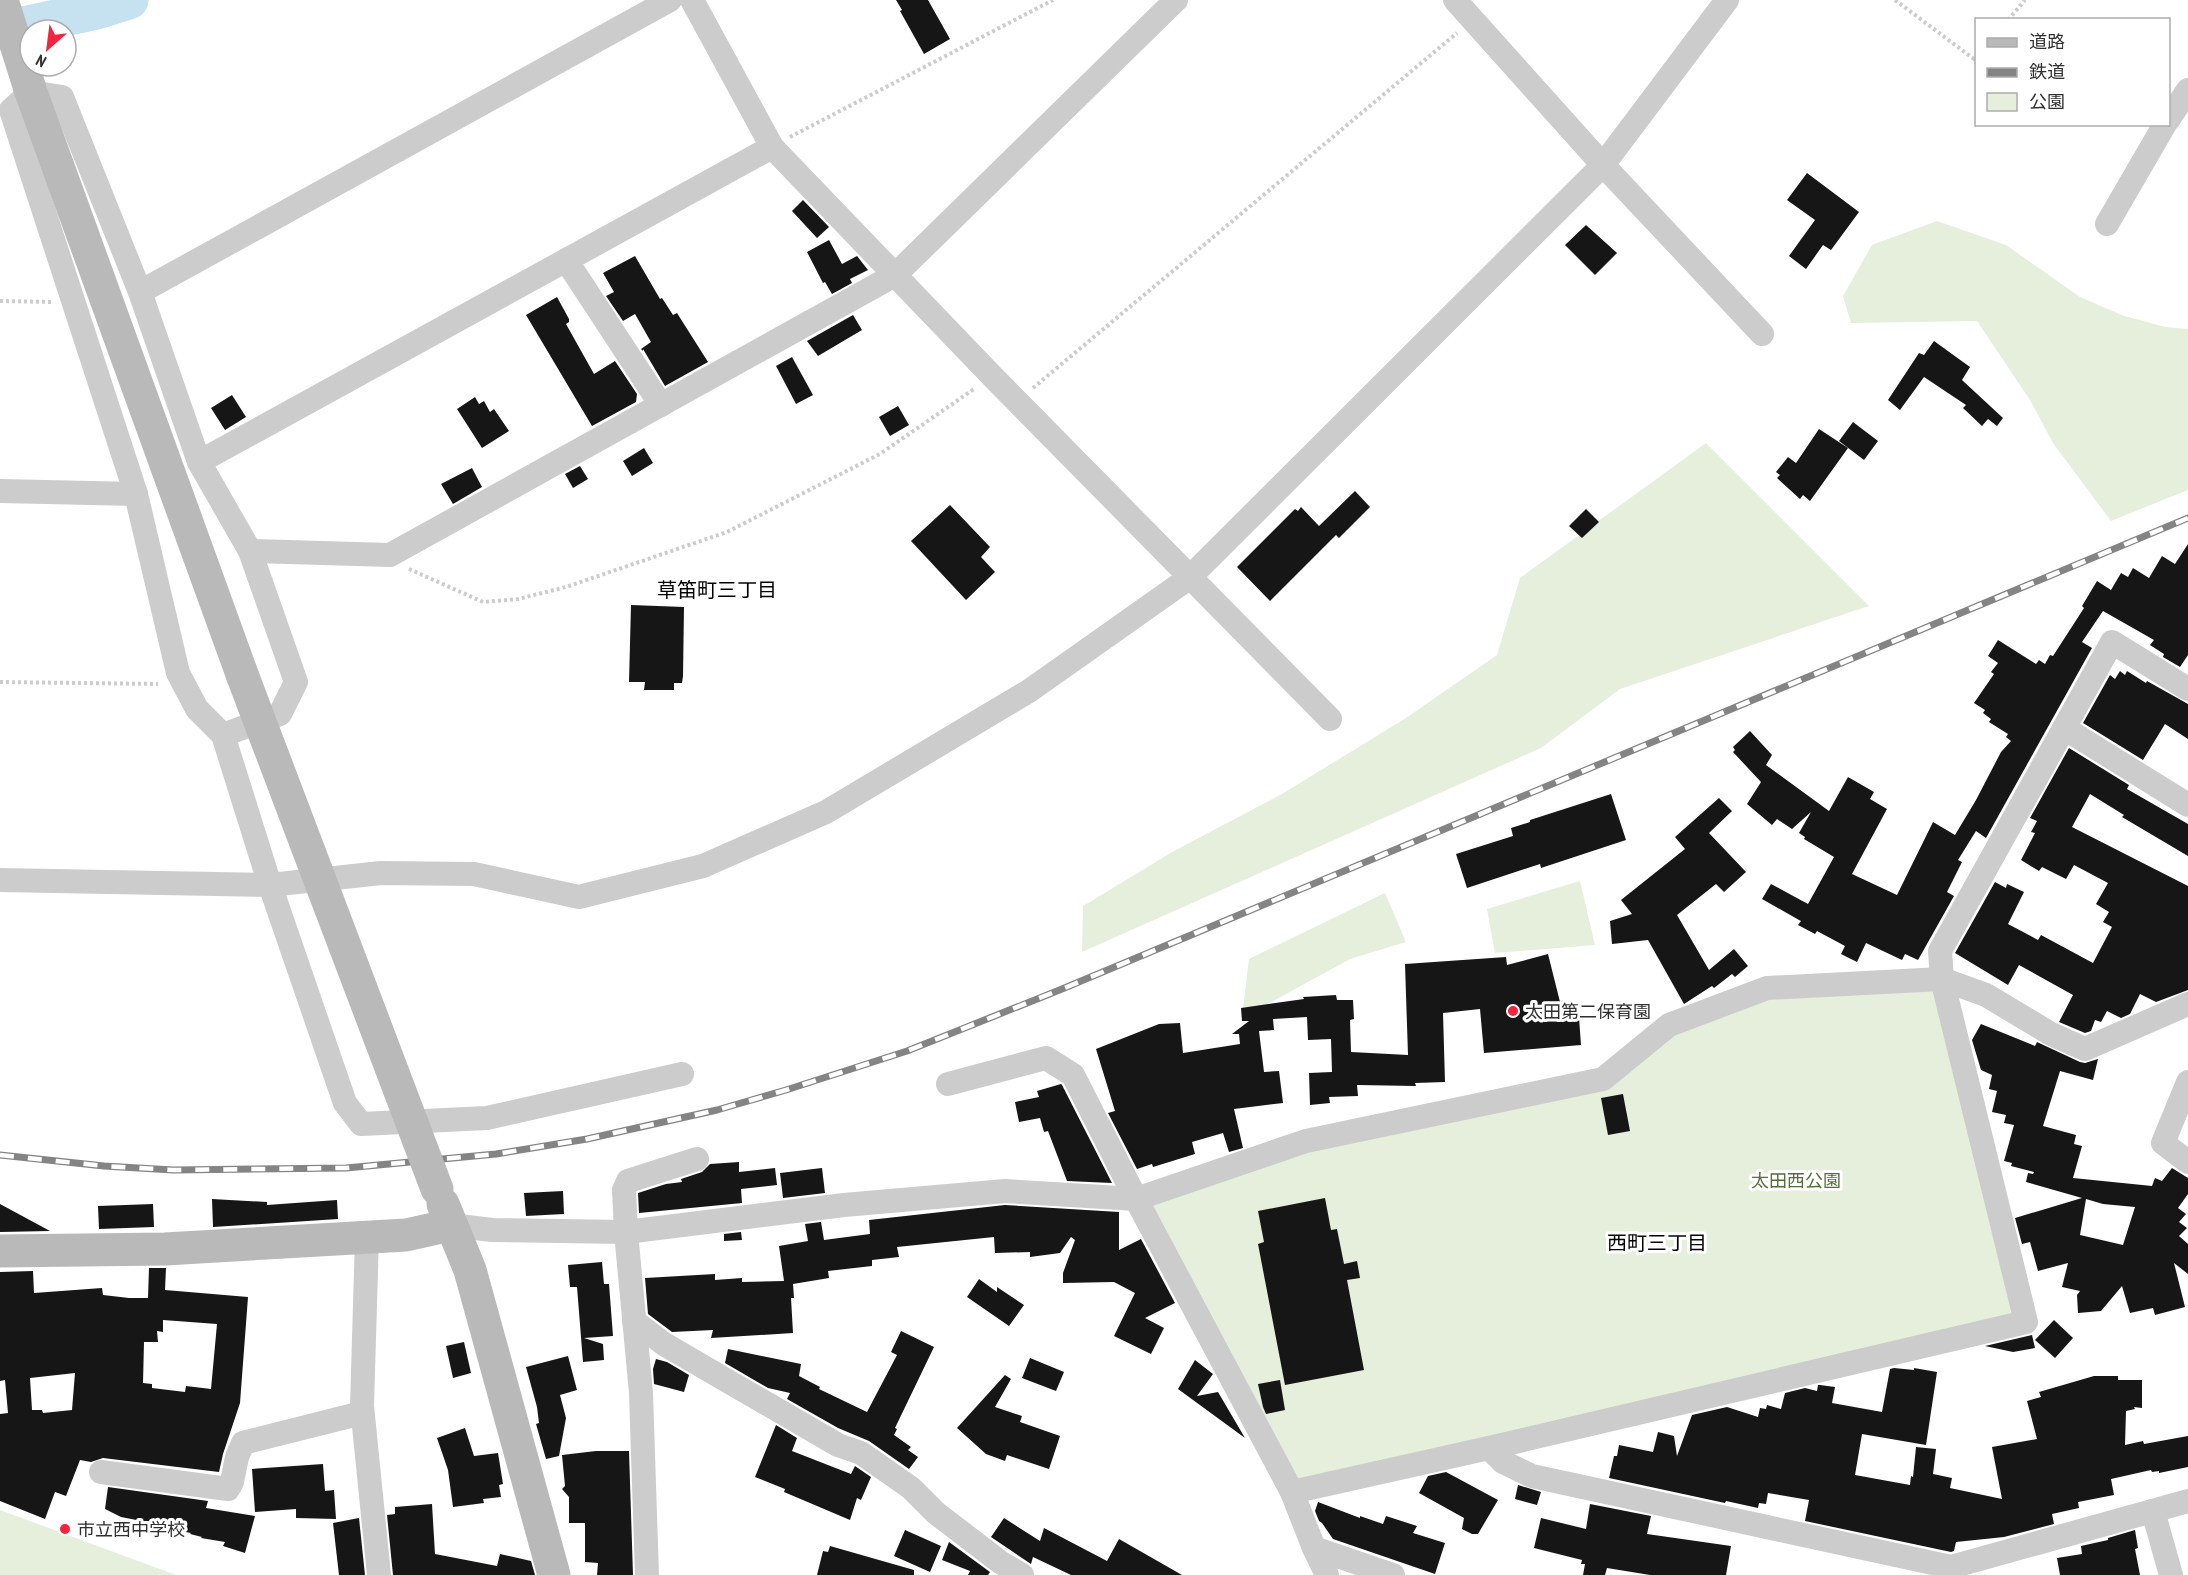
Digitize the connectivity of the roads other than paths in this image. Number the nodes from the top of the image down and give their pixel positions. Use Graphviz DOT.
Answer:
graph roads {
  1 [pos="669,0"];
  2 [pos="692,0"];
  3 [pos="1176,0"];
  4 [pos="1455,0"];
  5 [pos="1727,0"];
  6 [pos="7,5"];
  7 [pos="28,82"];
  8 [pos="2188,90"];
  9 [pos="2170,118"];
  10 [pos="2164,126"];
  11 [pos="772,147"];
  12 [pos="1603,165"];
  13 [pos="2107,224"];
  14 [pos="566,260"];
  15 [pos="895,275"];
  16 [pos="140,292"];
  17 [pos="1762,334"];
  18 [pos="662,405"];
  19 [pos="199,462"];
  20 [pos="0,491"];
  21 [pos="136,494"];
  22 [pos="250,551"];
  23 [pos="1189,578"];
  24 [pos="2186,684"];
  25 [pos="1330,719"];
  26 [pos="2064,728"];
  27 [pos="223,735"];
  28 [pos="2188,804"];
  29 [pos="0,880"];
  30 [pos="270,885"];
  31 [pos="1942,979"];
  32 [pos="2188,1004"];
  33 [pos="682,1074"];
  34 [pos="2188,1082"];
  35 [pos="948,1084"];
  36 [pos="697,1159"];
  37 [pos="2188,1162"];
  38 [pos="1136,1199"];
  39 [pos="451,1225"];
  40 [pos="626,1232"];
  41 [pos="367,1238"];
  42 [pos="0,1251"];
  43 [pos="634,1321"];
  44 [pos="363,1413"];
  45 [pos="1489,1448"];
  46 [pos="101,1472"];
  47 [pos="1292,1492"];
  48 [pos="2188,1501"];
  49 [pos="2153,1511"];
  50 [pos="1314,1548"];
  51 [pos="379,1575"];
  52 [pos="554,1575"];
  53 [pos="647,1575"];
  54 [pos="1022,1575"];
  55 [pos="1327,1575"];
  56 [pos="1392,1575"];
  57 [pos="2171,1575"];
  1 -- 16 [label="street"];
  2 -- 11 [label="street"];
  3 -- 15 [label="street"];
  4 -- 12 [label="street"];
  5 -- 12 [label="street"];
  6 -- 7 [label="street"];
  7 -- 16 [label="street"];
  7 -- 21 [label="street"];
  7 -- 39 [label="street, bridge"];
  8 -- 9 [label="street"];
  10 -- 13 [label="street"];
  11 -- 14 [label="street"];
  11 -- 15 [label="street"];
  12 -- 17 [label="street"];
  12 -- 23 [label="street"];
  14 -- 18 [label="street"];
  14 -- 19 [label="street"];
  15 -- 18 [label="street"];
  15 -- 23 [label="street"];
  16 -- 19 [label="street"];
  18 -- 22 [label="street"];
  19 -- 22 [label="street"];
  20 -- 21 [label="street"];
  21 -- 27 [label="street"];
  22 -- 27 [label="street"];
  23 -- 25 [label="street"];
  23 -- 30 [label="street"];
  24 -- 26 [label="street"];
  26 -- 28 [label="street"];
  26 -- 31 [label="street"];
  27 -- 30 [label="street"];
  29 -- 30 [label="street"];
  30 -- 33 [label="street"];
  31 -- 32 [label="street"];
  31 -- 38 [label="street"];
  31 -- 45 [label="street"];
  34 -- 37 [label="street"];
  35 -- 38 [label="street"];
  36 -- 40 [label="street"];
  38 -- 40 [label="street"];
  38 -- 47 [label="street"];
  39 -- 40 [label="street"];
  39 -- 41 [label="street"];
  39 -- 52 [label="street"];
  40 -- 43 [label="street"];
  41 -- 42 [label="street"];
  41 -- 44 [label="street"];
  43 -- 53 [label="street"];
  43 -- 54 [label="street"];
  44 -- 46 [label="street"];
  44 -- 51 [label="street"];
  45 -- 47 [label="street"];
  45 -- 49 [label="street"];
  47 -- 50 [label="street"];
  48 -- 49 [label="street"];
  49 -- 57 [label="street"];
  50 -- 55 [label="street"];
  50 -- 56 [label="street"];
}
